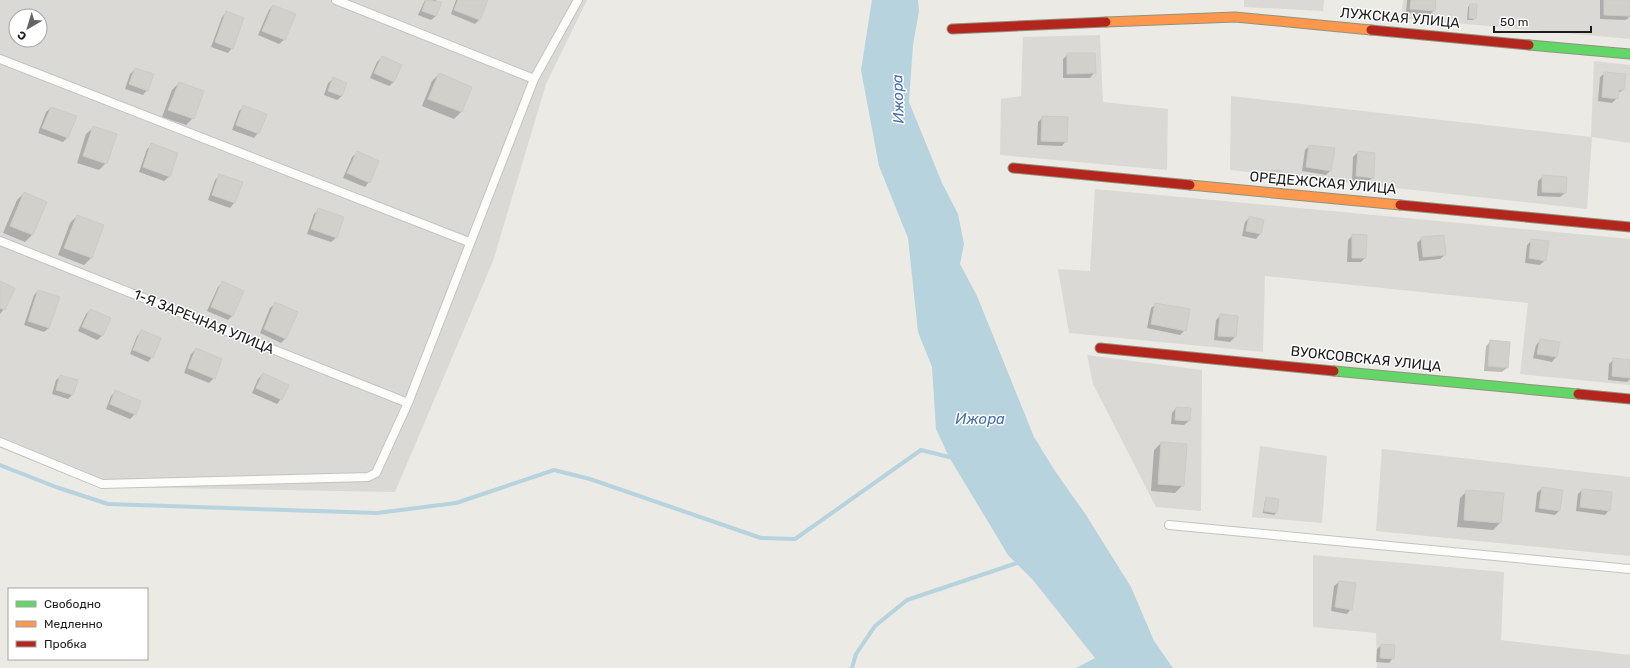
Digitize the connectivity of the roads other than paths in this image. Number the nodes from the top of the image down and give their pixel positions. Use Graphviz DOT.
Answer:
graph roads {
  1 [pos="336,0"];
  2 [pos="578,0"];
  3 [pos="952,29"];
  4 [pos="1630,54"];
  5 [pos="0,59"];
  6 [pos="534,80"];
  7 [pos="1013,168"];
  8 [pos="1630,227"];
  9 [pos="0,240"];
  10 [pos="469,242"];
  11 [pos="1100,348"];
  12 [pos="1630,399"];
  13 [pos="408,403"];
  14 [pos="0,442"];
  15 [pos="1168,524"];
  16 [pos="1630,569"];
  1 -- 6 [label="lane"];
  2 -- 6 [label="lane"];
  3 -- 4 [label="street, ЛУЖСКАЯ УЛИЦА"];
  5 -- 10 [label="lane"];
  6 -- 10 [label="lane"];
  7 -- 8 [label="street, ОРЕДЕЖСКАЯ УЛИЦА"];
  9 -- 13 [label="lane, 1-Я ЗАРЕЧНАЯ УЛИЦА"];
  10 -- 13 [label="lane"];
  11 -- 12 [label="street, ВУОКСОВСКАЯ УЛИЦА"];
  13 -- 14 [label="lane"];
  15 -- 16 [label="lane"];
}
